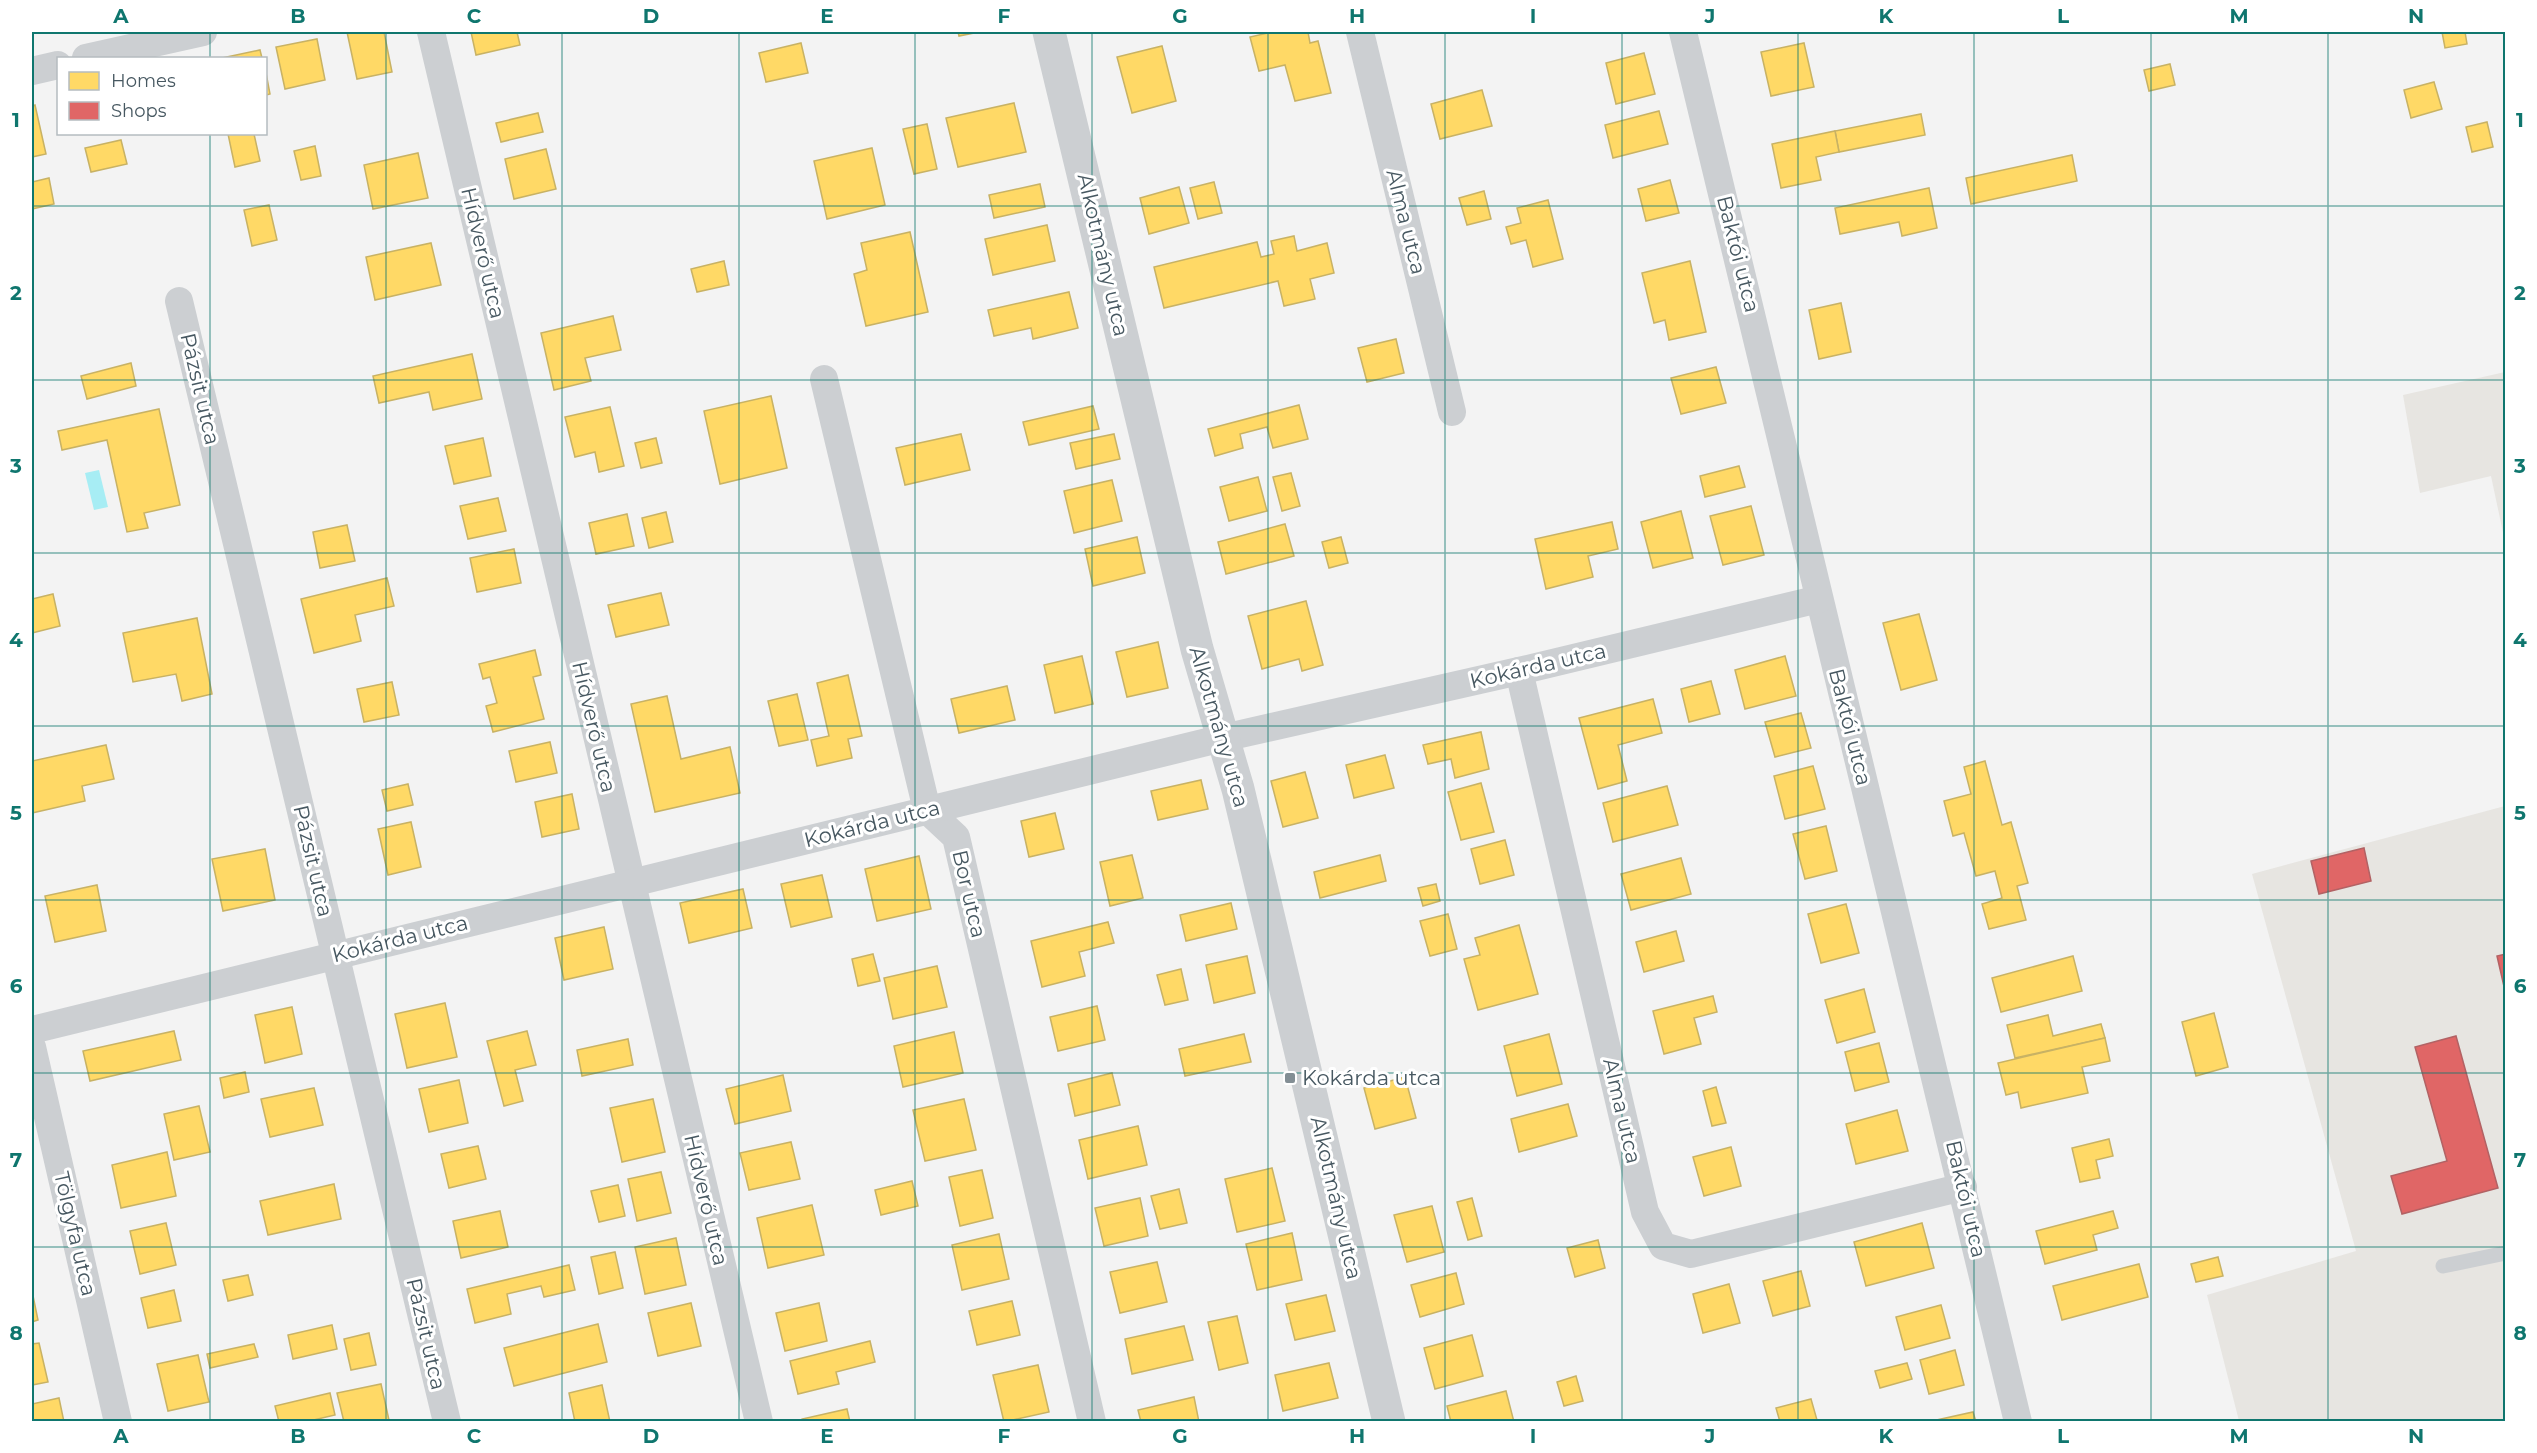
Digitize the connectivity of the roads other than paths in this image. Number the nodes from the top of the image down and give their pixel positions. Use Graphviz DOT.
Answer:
graph roads {
  1 [pos="203,32"];
  2 [pos="431,32"];
  3 [pos="1049,32"];
  4 [pos="1360,32"];
  5 [pos="1683,32"];
  6 [pos="91,57"];
  7 [pos="57,65"];
  8 [pos="32,71"];
  9 [pos="179,301"];
  10 [pos="824,379"];
  11 [pos="1452,412"];
  12 [pos="1819,599"];
  13 [pos="1519,671"];
  14 [pos="1223,738"];
  15 [pos="927,810"];
  16 [pos="631,882"];
  17 [pos="335,955"];
  18 [pos="32,1030"];
  19 [pos="32,1047"];
  20 [pos="1963,1187"];
  21 [pos="2505,1253"];
  22 [pos="2443,1266"];
  23 [pos="118,1422"];
  24 [pos="447,1422"];
  25 [pos="759,1422"];
  26 [pos="1092,1422"];
  27 [pos="1389,1422"];
  28 [pos="2018,1422"];
  1 -- 6 [label="street"];
  2 -- 16 [label="street, Hídverő utca"];
  3 -- 14 [label="street, Alkotmány utca"];
  4 -- 11 [label="street, Alma utca"];
  5 -- 12 [label="street, Baktói utca"];
  7 -- 8 [label="street"];
  9 -- 17 [label="street, Pázsit utca"];
  10 -- 15 [label="street"];
  12 -- 13 [label="street, Kokárda utca"];
  12 -- 20 [label="street, Baktói utca"];
  13 -- 14 [label="street, Kokárda utca"];
  13 -- 20 [label="street, Alma utca"];
  14 -- 15 [label="street, Kokárda utca"];
  14 -- 27 [label="street, Alkotmány utca"];
  15 -- 16 [label="street, Kokárda utca"];
  15 -- 26 [label="street, Bor utca"];
  16 -- 17 [label="street, Kokárda utca"];
  16 -- 25 [label="street, Hídverő utca"];
  17 -- 18 [label="street, Kokárda utca"];
  17 -- 24 [label="street, Pázsit utca"];
  19 -- 23 [label="street, Tölgyfa utca"];
  20 -- 28 [label="street, Baktói utca"];
  21 -- 22 [label="lane"];
}
